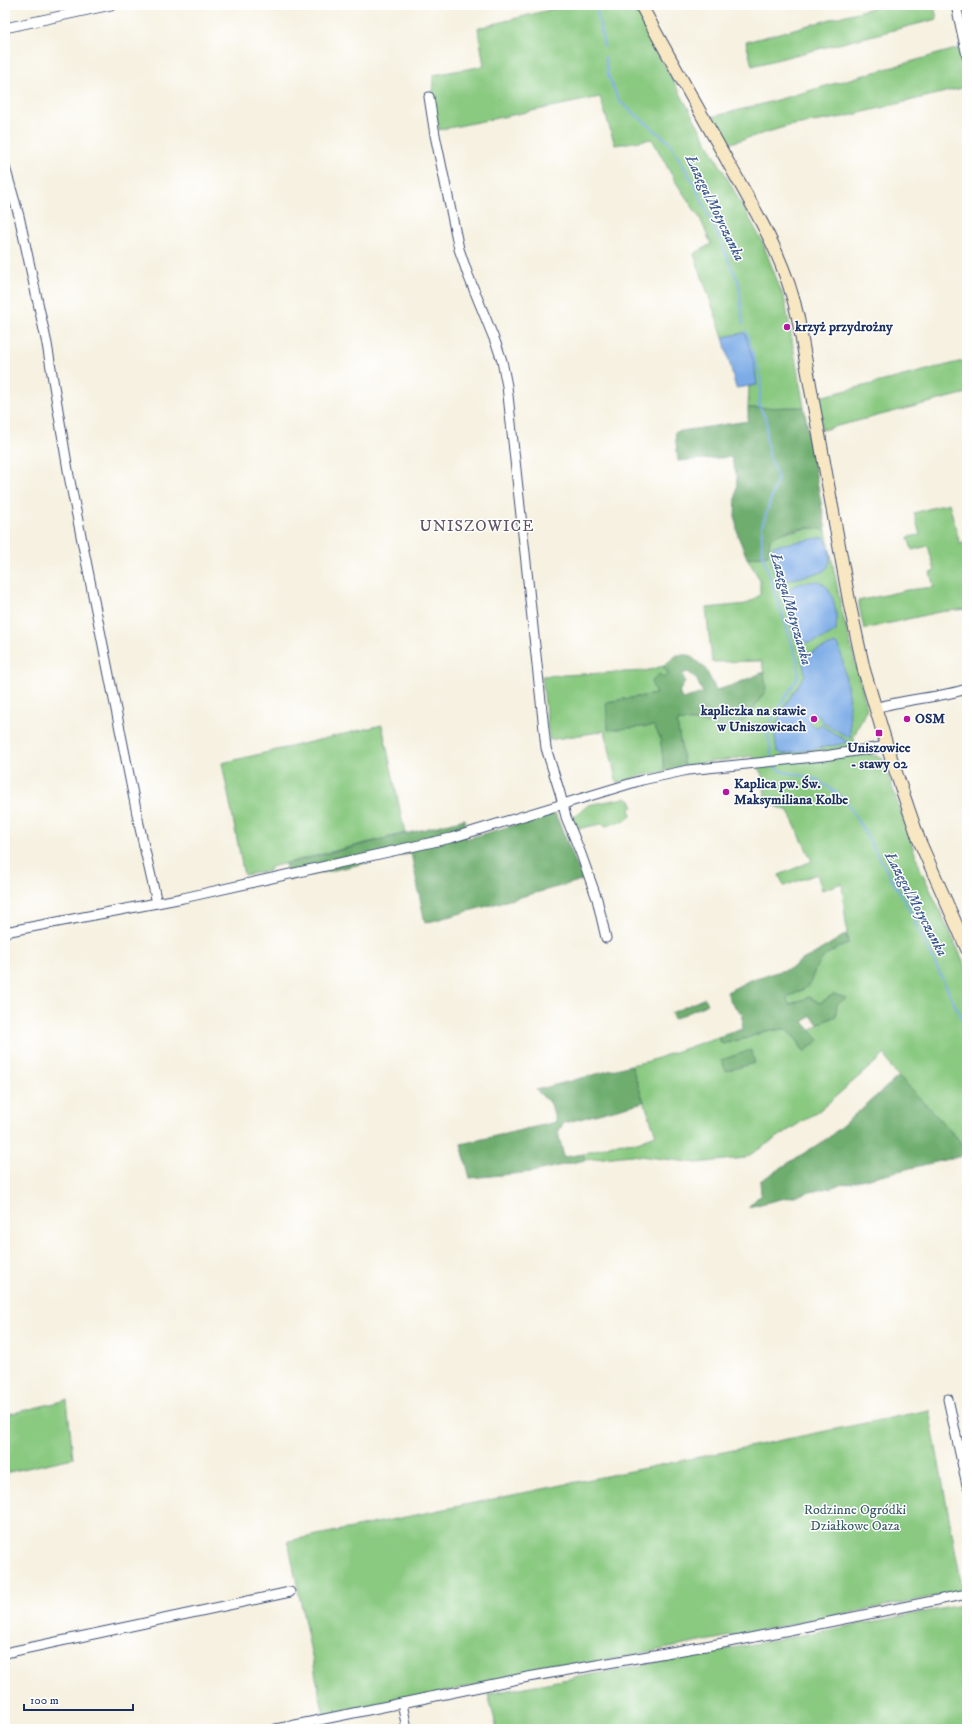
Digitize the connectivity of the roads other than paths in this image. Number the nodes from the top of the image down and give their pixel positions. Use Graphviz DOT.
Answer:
graph roads {
  1 [pos="111,5"];
  2 [pos="640,5"];
  3 [pos="956,5"];
  4 [pos="5,28"];
  5 [pos="967,56"];
  6 [pos="429,97"];
  7 [pos="5,167"];
  8 [pos="967,689"];
  9 [pos="875,708"];
  10 [pos="887,746"];
  11 [pos="563,804"];
  12 [pos="157,903"];
  13 [pos="5,932"];
  14 [pos="606,938"];
  15 [pos="967,949"];
  16 [pos="948,1399"];
  17 [pos="967,1485"];
  18 [pos="290,1592"];
  19 [pos="967,1594"];
  20 [pos="5,1654"];
  21 [pos="402,1703"];
  22 [pos="276,1729"];
  23 [pos="407,1729"];
  1 -- 4 [label="street"];
  2 -- 9 [label="street"];
  3 -- 5 [label="street"];
  6 -- 11 [label="street"];
  7 -- 12 [label="street"];
  8 -- 9 [label="street"];
  9 -- 10 [label="street"];
  10 -- 11 [label="street"];
  10 -- 15 [label="street"];
  11 -- 12 [label="street"];
  11 -- 14 [label="street"];
  12 -- 13 [label="street"];
  16 -- 17 [label="street"];
  18 -- 20 [label="street"];
  19 -- 21 [label="street"];
  21 -- 22 [label="street"];
  21 -- 23 [label="street"];
}
